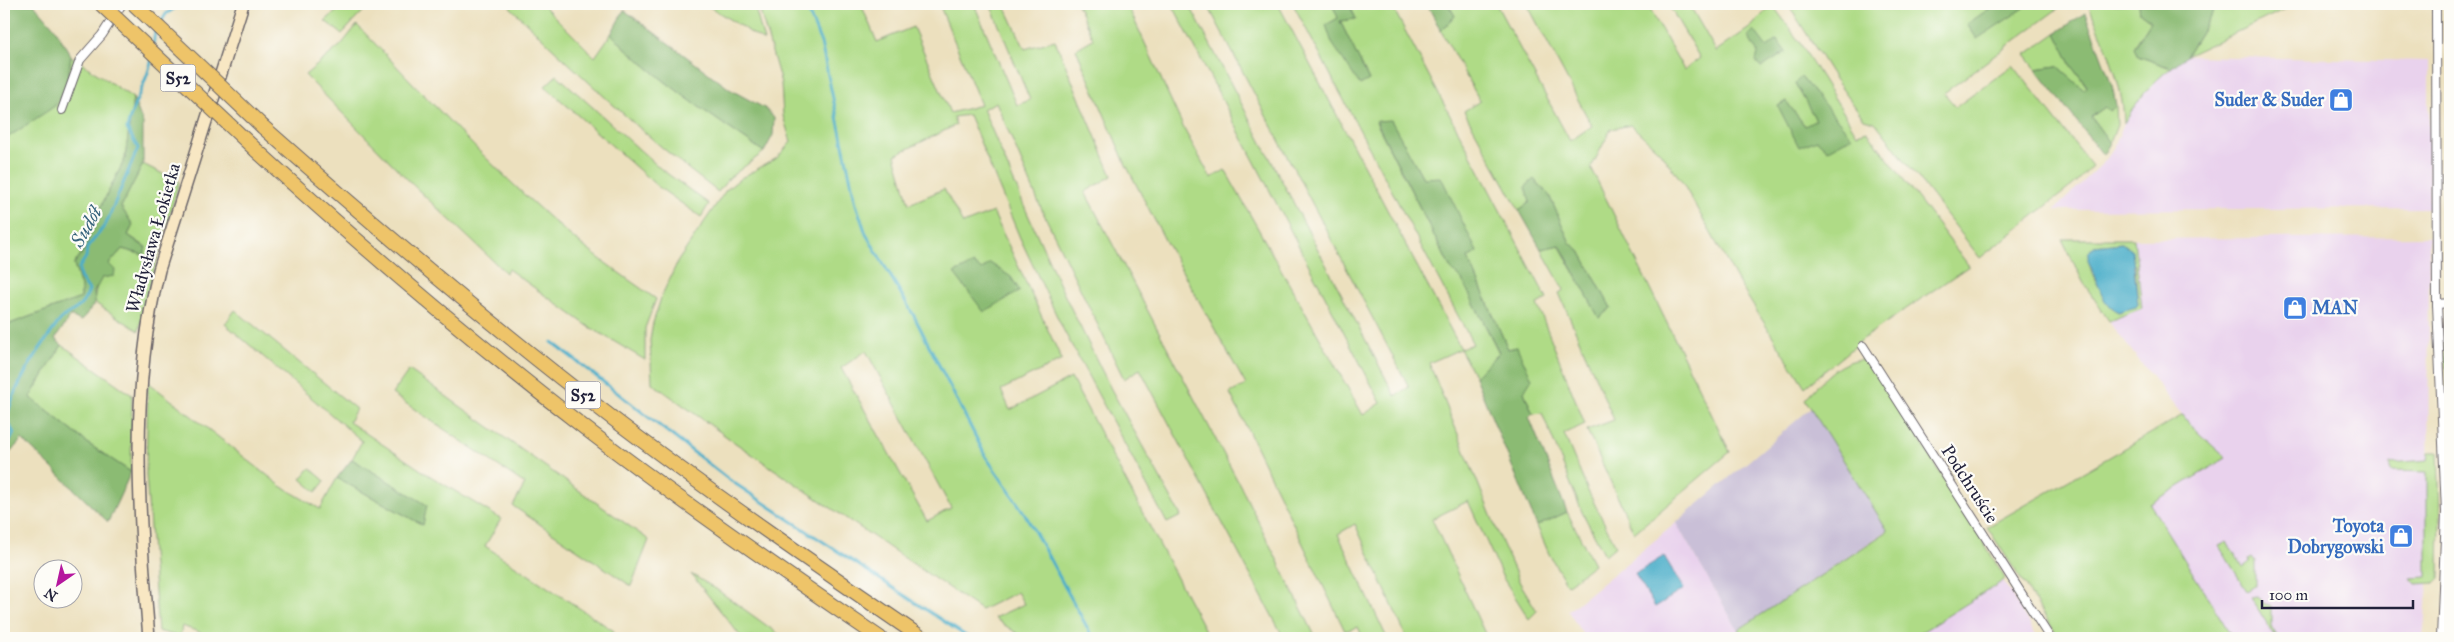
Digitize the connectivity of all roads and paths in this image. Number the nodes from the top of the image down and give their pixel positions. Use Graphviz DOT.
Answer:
graph roads {
  1 [pos="101,4"];
  2 [pos="122,4"];
  3 [pos="134,4"];
  4 [pos="243,4"];
  5 [pos="2436,10"];
  6 [pos="62,110"];
  7 [pos="2450,303"];
  8 [pos="2437,304"];
  9 [pos="1863,346"];
  10 [pos="149,638"];
  11 [pos="880,638"];
  12 [pos="922,638"];
  13 [pos="2050,638"];
  14 [pos="2441,638"];
  1 -- 11 [label="highway, S52, bridge"];
  2 -- 6 [label="street"];
  3 -- 12 [label="highway, S52, bridge"];
  4 -- 10 [label="street, Władysława Łokietka"];
  5 -- 8 [label="street"];
  7 -- 8 [label="street"];
  8 -- 14 [label="street"];
  9 -- 13 [label="street, Podchruście"];
}
